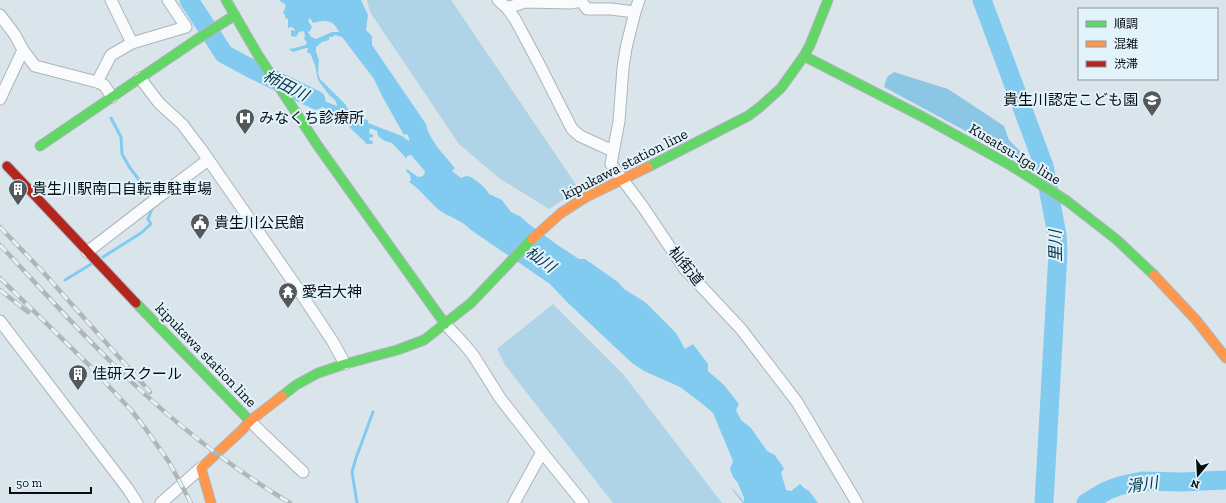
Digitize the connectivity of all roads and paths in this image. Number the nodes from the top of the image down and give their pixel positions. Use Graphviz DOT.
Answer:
graph roads {
  1 [pos="111,0"];
  2 [pos="168,0"];
  3 [pos="226,0"];
  4 [pos="498,0"];
  5 [pos="581,0"];
  6 [pos="639,0"];
  7 [pos="828,0"];
  8 [pos="507,8"];
  9 [pos="635,12"];
  10 [pos="0,15"];
  11 [pos="234,15"];
  12 [pos="132,43"];
  13 [pos="23,50"];
  14 [pos="804,56"];
  15 [pos="140,78"];
  16 [pos="98,82"];
  17 [pos="112,96"];
  18 [pos="0,99"];
  19 [pos="40,146"];
  20 [pos="614,151"];
  21 [pos="208,160"];
  22 [pos="7,166"];
  23 [pos="622,179"];
  24 [pos="87,252"];
  25 [pos="0,321"];
  26 [pos="445,324"];
  27 [pos="1226,358"];
  28 [pos="345,364"];
  29 [pos="250,421"];
  30 [pos="542,452"];
  31 [pos="201,468"];
  32 [pos="303,472"];
  33 [pos="580,501"];
  34 [pos="137,503"];
  35 [pos="161,503"];
  36 [pos="211,503"];
  37 [pos="514,503"];
  38 [pos="857,503"];
  1 -- 12 [label="street"];
  2 -- 12 [label="street"];
  3 -- 11 [label="main road"];
  4 -- 8 [label="street"];
  5 -- 8 [label="street"];
  5 -- 9 [label="street"];
  6 -- 9 [label="street, 杣街道"];
  7 -- 14 [label="main road"];
  8 -- 20 [label="street"];
  9 -- 20 [label="street, 杣街道"];
  10 -- 13 [label="street"];
  11 -- 15 [label="main road"];
  11 -- 26 [label="main road"];
  12 -- 16 [label="street"];
  13 -- 16 [label="street"];
  13 -- 18 [label="street"];
  14 -- 23 [label="main road, kipukawa station line"];
  14 -- 27 [label="main road, Kusatsu-Iga line"];
  15 -- 17 [label="main road"];
  15 -- 21 [label="street"];
  16 -- 17 [label="street"];
  17 -- 19 [label="main road"];
  20 -- 23 [label="street, 杣街道"];
  21 -- 24 [label="street"];
  21 -- 28 [label="street"];
  22 -- 24 [label="main road, kipukawa station line"];
  23 -- 26 [label="main road, kipukawa station line"];
  23 -- 38 [label="street, 杣街道"];
  24 -- 29 [label="main road, kipukawa station line"];
  25 -- 34 [label="street"];
  26 -- 28 [label="main road, kipukawa station line"];
  26 -- 30 [label="street"];
  28 -- 29 [label="main road, kipukawa station line"];
  29 -- 31 [label="main road"];
  29 -- 32 [label="street"];
  30 -- 33 [label="street"];
  30 -- 37 [label="street"];
  31 -- 35 [label="street"];
  31 -- 36 [label="main road"];
}
